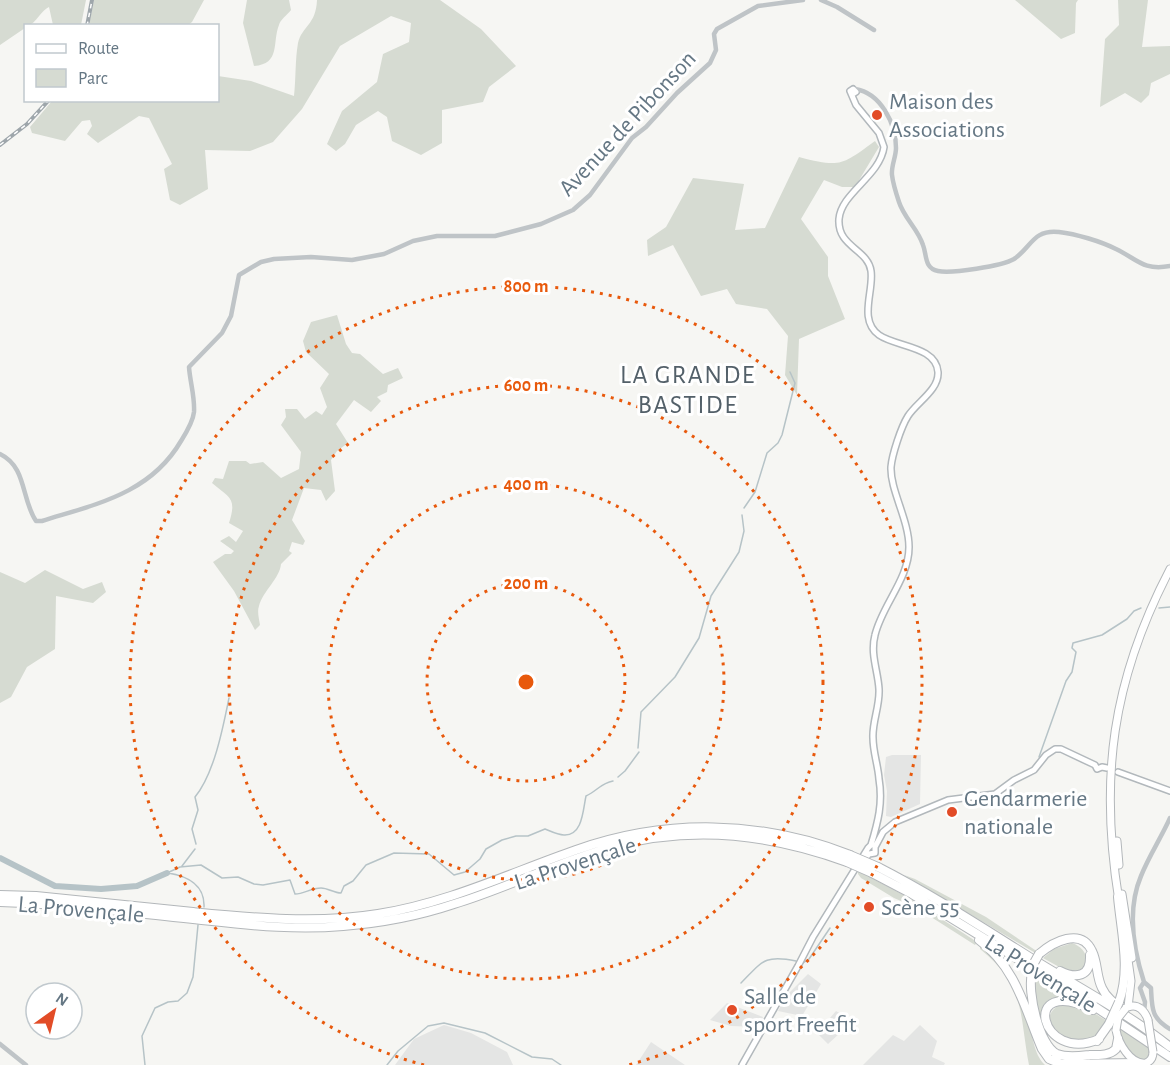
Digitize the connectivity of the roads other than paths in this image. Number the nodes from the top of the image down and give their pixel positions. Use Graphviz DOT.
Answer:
graph roads {
  1 [pos="803,0"];
  2 [pos="820,0"];
  3 [pos="874,30"];
  4 [pos="854,92"];
  5 [pos="1170,266"];
  6 [pos="0,454"];
  7 [pos="1170,569"];
  8 [pos="1170,578"];
  9 [pos="1104,767"];
  10 [pos="1118,772"];
  11 [pos="1169,792"];
  12 [pos="1170,813"];
  13 [pos="1170,818"];
  14 [pos="1156,844"];
  15 [pos="871,849"];
  16 [pos="849,858"];
  17 [pos="875,870"];
  18 [pos="0,895"];
  19 [pos="1118,897"];
  20 [pos="0,902"];
  21 [pos="942,912"];
  22 [pos="1021,952"];
  23 [pos="1040,955"];
  24 [pos="1030,973"];
  25 [pos="1144,981"];
  26 [pos="1127,1007"];
  27 [pos="1141,1010"];
  28 [pos="1036,1014"];
  29 [pos="1032,1025"];
  30 [pos="1170,1029"];
  31 [pos="1117,1035"];
  32 [pos="1139,1035"];
  33 [pos="1155,1036"];
  34 [pos="1099,1039"];
  35 [pos="0,1044"];
  36 [pos="1170,1047"];
  37 [pos="1170,1057"];
  38 [pos="1138,1063"];
  39 [pos="1066,1064"];
  40 [pos="26,1065"];
  41 [pos="742,1065"];
  42 [pos="1052,1065"];
  1 -- 6 [label="street, Avenue de Pibonson"];
  2 -- 3 [label="street"];
  4 -- 5 [label="street"];
  4 -- 15 [label="main road"];
  7 -- 19 [label="highway"];
  8 -- 27 [label="highway"];
  9 -- 15 [label="main road"];
  10 -- 11 [label="main road"];
  12 -- 14 [label="street"];
  13 -- 14 [label="street"];
  14 -- 25 [label="street"];
  15 -- 41 [label="main road"];
  16 -- 17 [label="highway, La Provençale, bridge"];
  16 -- 18 [label="highway, La Provençale"];
  16 -- 20 [label="highway, La Provençale"];
  17 -- 21 [label="highway, La Provençale"];
  17 -- 22 [label="highway, La Provençale"];
  19 -- 26 [label="highway"];
  19 -- 34 [label="highway, bridge"];
  21 -- 29 [label="highway"];
  21 -- 32 [label="highway, La Provençale"];
  22 -- 23 [label="highway"];
  22 -- 33 [label="highway, La Provençale"];
  23 -- 24 [label="highway, bridge"];
  23 -- 33 [label="highway"];
  24 -- 28 [label="highway"];
  24 -- 39 [label="highway"];
  25 -- 27 [label="street"];
  25 -- 30 [label="street"];
  26 -- 27 [label="highway"];
  26 -- 31 [label="highway, bridge"];
  27 -- 38 [label="highway, bridge"];
  28 -- 31 [label="highway"];
  28 -- 34 [label="highway"];
  29 -- 39 [label="highway"];
  29 -- 42 [label="highway"];
  31 -- 38 [label="highway"];
  32 -- 34 [label="highway"];
  32 -- 37 [label="highway, La Provençale"];
  33 -- 36 [label="highway, La Provençale"];
  35 -- 40 [label="street"];
  38 -- 39 [label="highway"];
}
